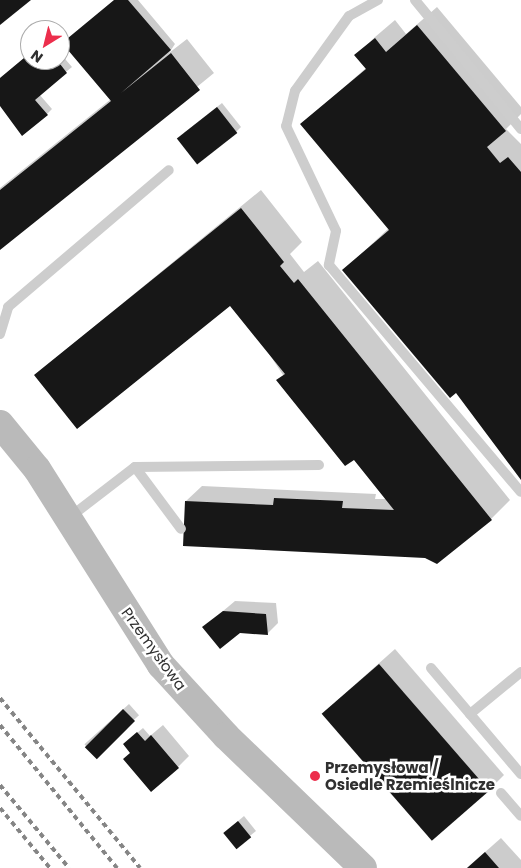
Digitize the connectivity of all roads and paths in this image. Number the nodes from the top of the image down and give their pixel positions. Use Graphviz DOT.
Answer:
graph roads {
  1 [pos="378,0"];
  2 [pos="415,0"];
  3 [pos="521,129"];
  4 [pos="169,170"];
  5 [pos="0,334"];
  6 [pos="0,424"];
  7 [pos="318,465"];
  8 [pos="135,467"];
  9 [pos="521,492"];
  10 [pos="69,518"];
  11 [pos="181,529"];
  12 [pos="431,668"];
  13 [pos="521,672"];
  14 [pos="470,714"];
  15 [pos="521,774"];
  16 [pos="501,793"];
  17 [pos="521,816"];
  18 [pos="363,868"];
  1 -- 9 [label="lane"];
  2 -- 3 [label="lane"];
  4 -- 5 [label="lane"];
  6 -- 10 [label="street, Przemysłowa"];
  7 -- 8 [label="lane"];
  8 -- 10 [label="lane"];
  8 -- 11 [label="lane"];
  10 -- 18 [label="street, Przemysłowa"];
  12 -- 14 [label="lane"];
  13 -- 14 [label="lane"];
  14 -- 15 [label="lane"];
  16 -- 17 [label="lane"];
}
